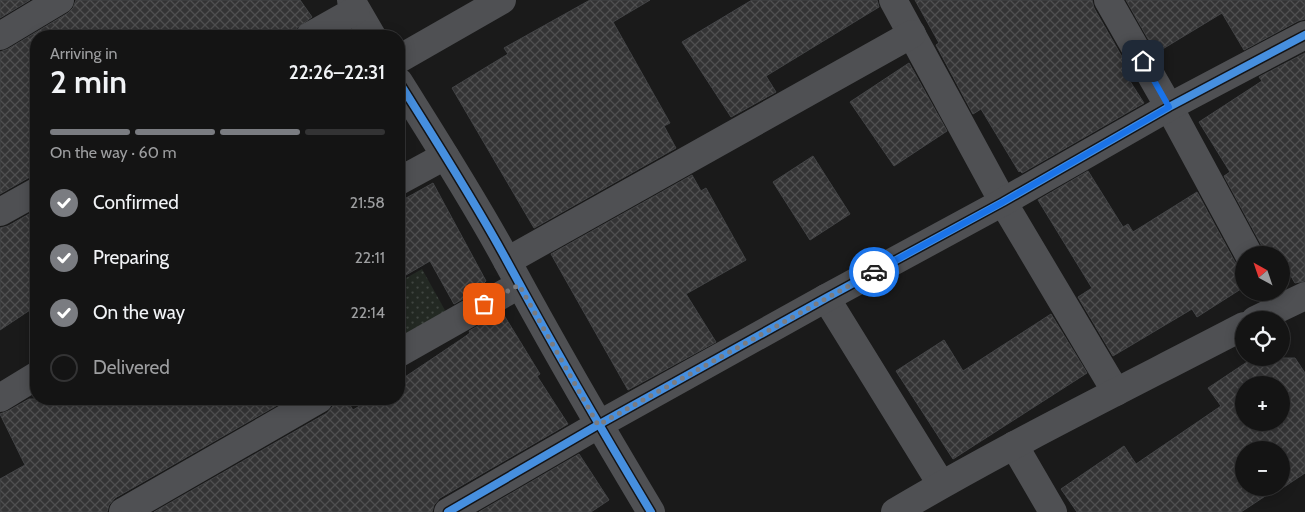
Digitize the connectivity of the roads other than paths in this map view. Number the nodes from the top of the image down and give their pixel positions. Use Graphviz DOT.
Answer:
graph roads {
  1 [pos="60,0"];
  2 [pos="502,0"];
  3 [pos="893,0"];
  4 [pos="1108,0"];
  5 [pos="354,5"];
  6 [pos="319,30"];
  7 [pos="369,30"];
  8 [pos="912,34"];
  9 [pos="1305,35"];
  10 [pos="0,36"];
  11 [pos="405,56"];
  12 [pos="405,92"];
  13 [pos="1169,107"];
  14 [pos="445,156"];
  15 [pos="405,178"];
  16 [pos="30,195"];
  17 [pos="1003,202"];
  18 [pos="0,212"];
  19 [pos="1244,246"];
  20 [pos="507,261"];
  21 [pos="519,285"];
  22 [pos="1305,296"];
  23 [pos="826,298"];
  24 [pos="1267,307"];
  25 [pos="1235,331"];
  26 [pos="405,350"];
  27 [pos="30,378"];
  28 [pos="4,386"];
  29 [pos="1116,392"];
  30 [pos="309,405"];
  31 [pos="598,425"];
  32 [pos="1014,445"];
  33 [pos="941,484"];
  34 [pos="123,512"];
  35 [pos="448,512"];
  36 [pos="651,512"];
  37 [pos="895,512"];
  38 [pos="1053,512"];
  1 -- 10 [label="street"];
  2 -- 11 [label="street"];
  3 -- 8 [label="street"];
  4 -- 13 [label="street"];
  5 -- 6 [label="street"];
  5 -- 7 [label="street"];
  8 -- 17 [label="street"];
  8 -- 20 [label="street"];
  9 -- 13 [label="street"];
  12 -- 14 [label="street"];
  13 -- 17 [label="street"];
  13 -- 19 [label="street"];
  14 -- 15 [label="street"];
  14 -- 20 [label="street"];
  16 -- 18 [label="street"];
  17 -- 23 [label="street"];
  17 -- 29 [label="street"];
  20 -- 21 [label="street"];
  21 -- 26 [label="street"];
  21 -- 31 [label="street"];
  22 -- 24 [label="street"];
  23 -- 31 [label="street"];
  23 -- 33 [label="street"];
  25 -- 29 [label="street"];
  27 -- 28 [label="street"];
  29 -- 32 [label="street"];
  30 -- 34 [label="street"];
  31 -- 35 [label="street"];
  31 -- 36 [label="street"];
  32 -- 33 [label="street"];
  32 -- 38 [label="street"];
  33 -- 37 [label="street"];
}
